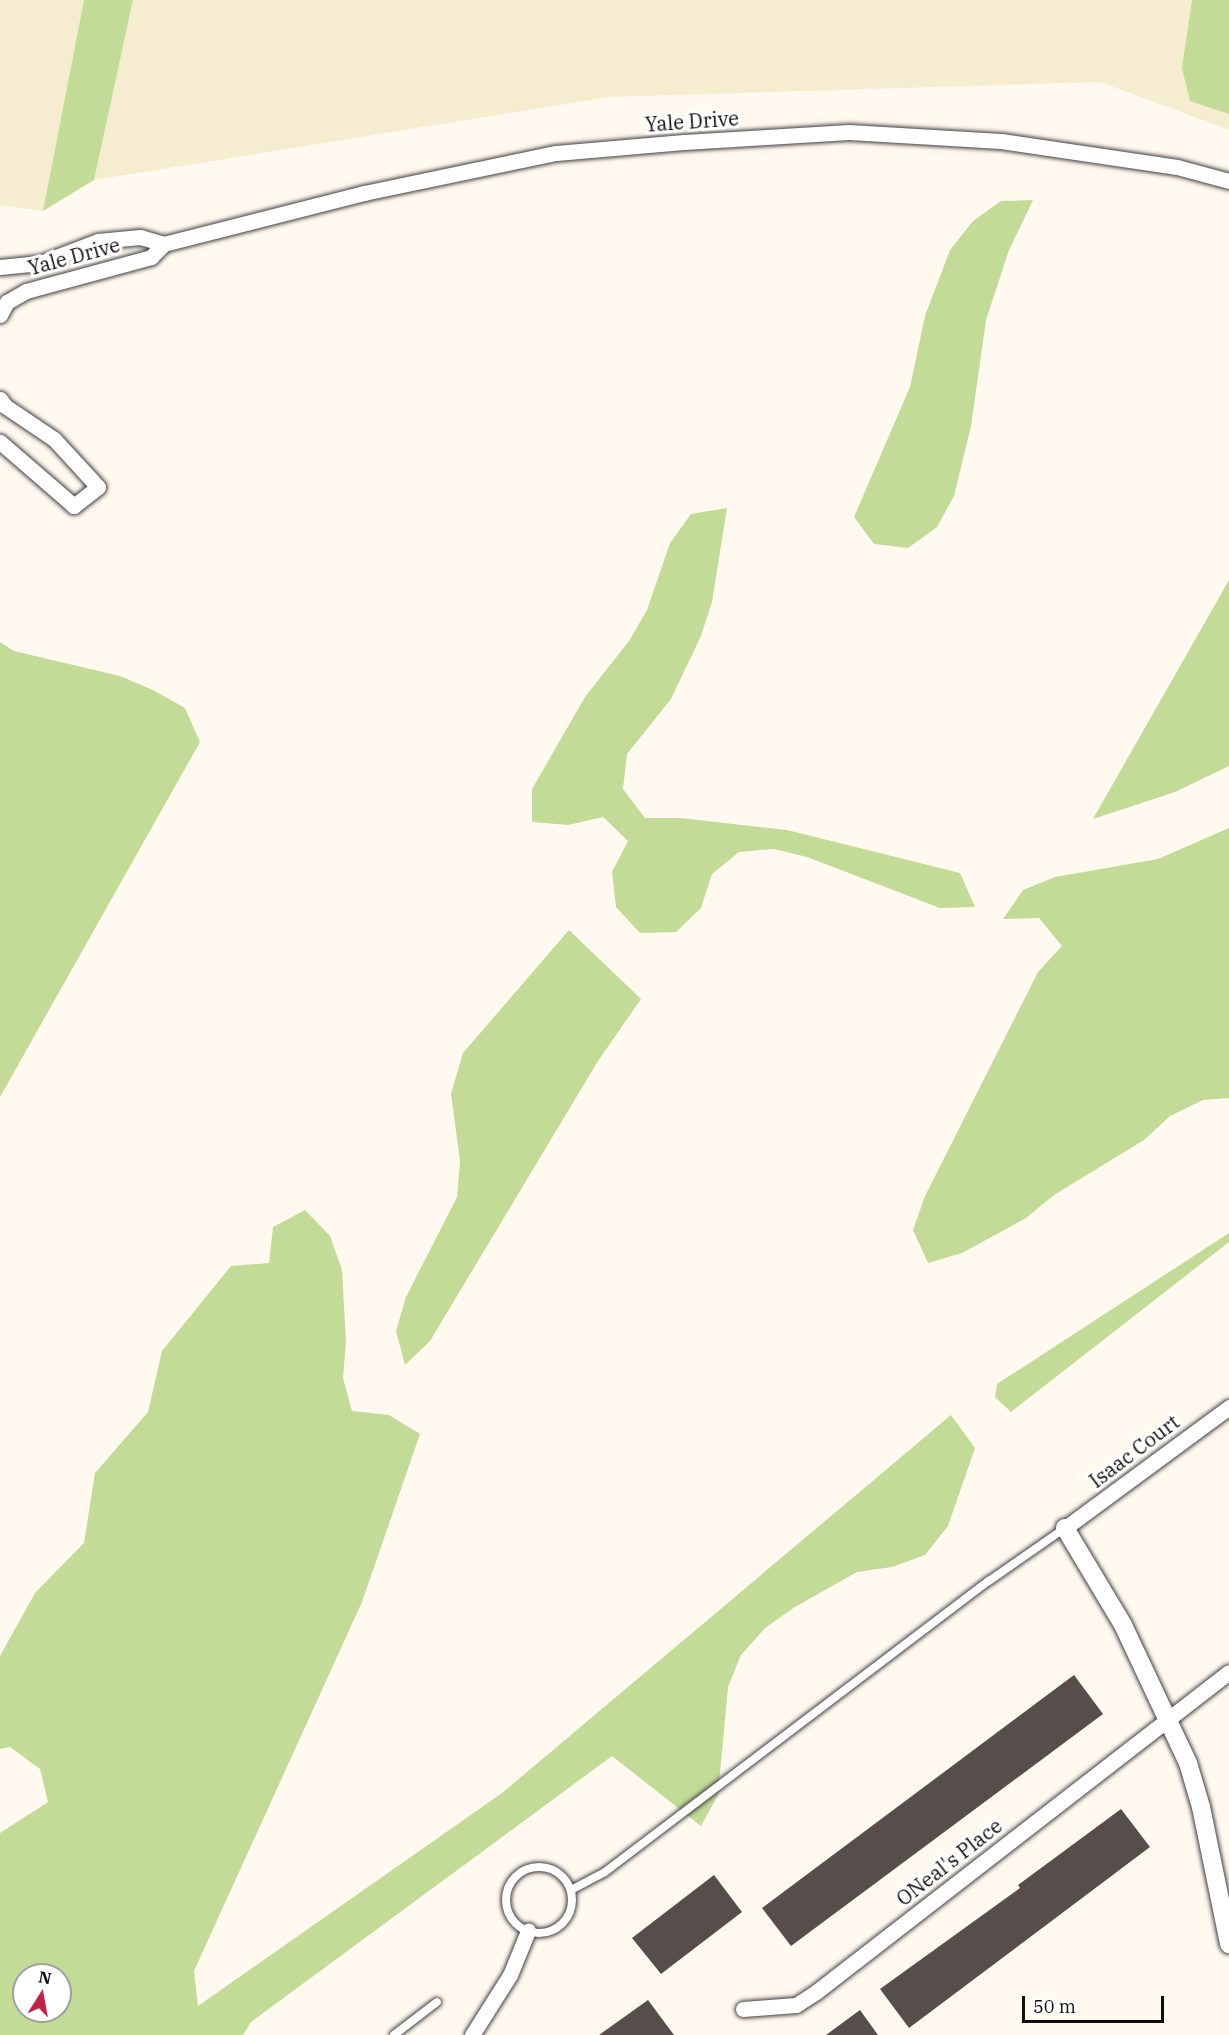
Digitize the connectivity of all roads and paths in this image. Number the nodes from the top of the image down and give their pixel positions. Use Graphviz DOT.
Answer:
graph roads {
  1 [pos="1229,181"];
  2 [pos="164,244"];
  3 [pos="0,267"];
  4 [pos="0,315"];
  5 [pos="0,399"];
  6 [pos="0,442"];
  7 [pos="1229,1407"];
  8 [pos="1065,1528"];
  9 [pos="1229,1672"];
  10 [pos="1169,1718"];
  11 [pos="571,1890"];
  12 [pos="528,1931"];
  13 [pos="1229,1944"];
  14 [pos="437,2002"];
  15 [pos="743,2009"];
  16 [pos="394,2035"];
  17 [pos="472,2035"];
  1 -- 2 [label="street, Yale Drive"];
  2 -- 3 [label="street, Yale Drive"];
  2 -- 4 [label="street, Yale Drive"];
  5 -- 6 [label="street"];
  7 -- 8 [label="street, Isaac Court"];
  8 -- 10 [label="street"];
  8 -- 11 [label="lane"];
  9 -- 10 [label="street, ONeal's Place"];
  10 -- 13 [label="street"];
  10 -- 15 [label="street, ONeal's Place"];
  11 -- 12 [label="lane"];
  11 -- 12 [label="lane"];
  12 -- 17 [label="street"];
  14 -- 16 [label="lane"];
}
